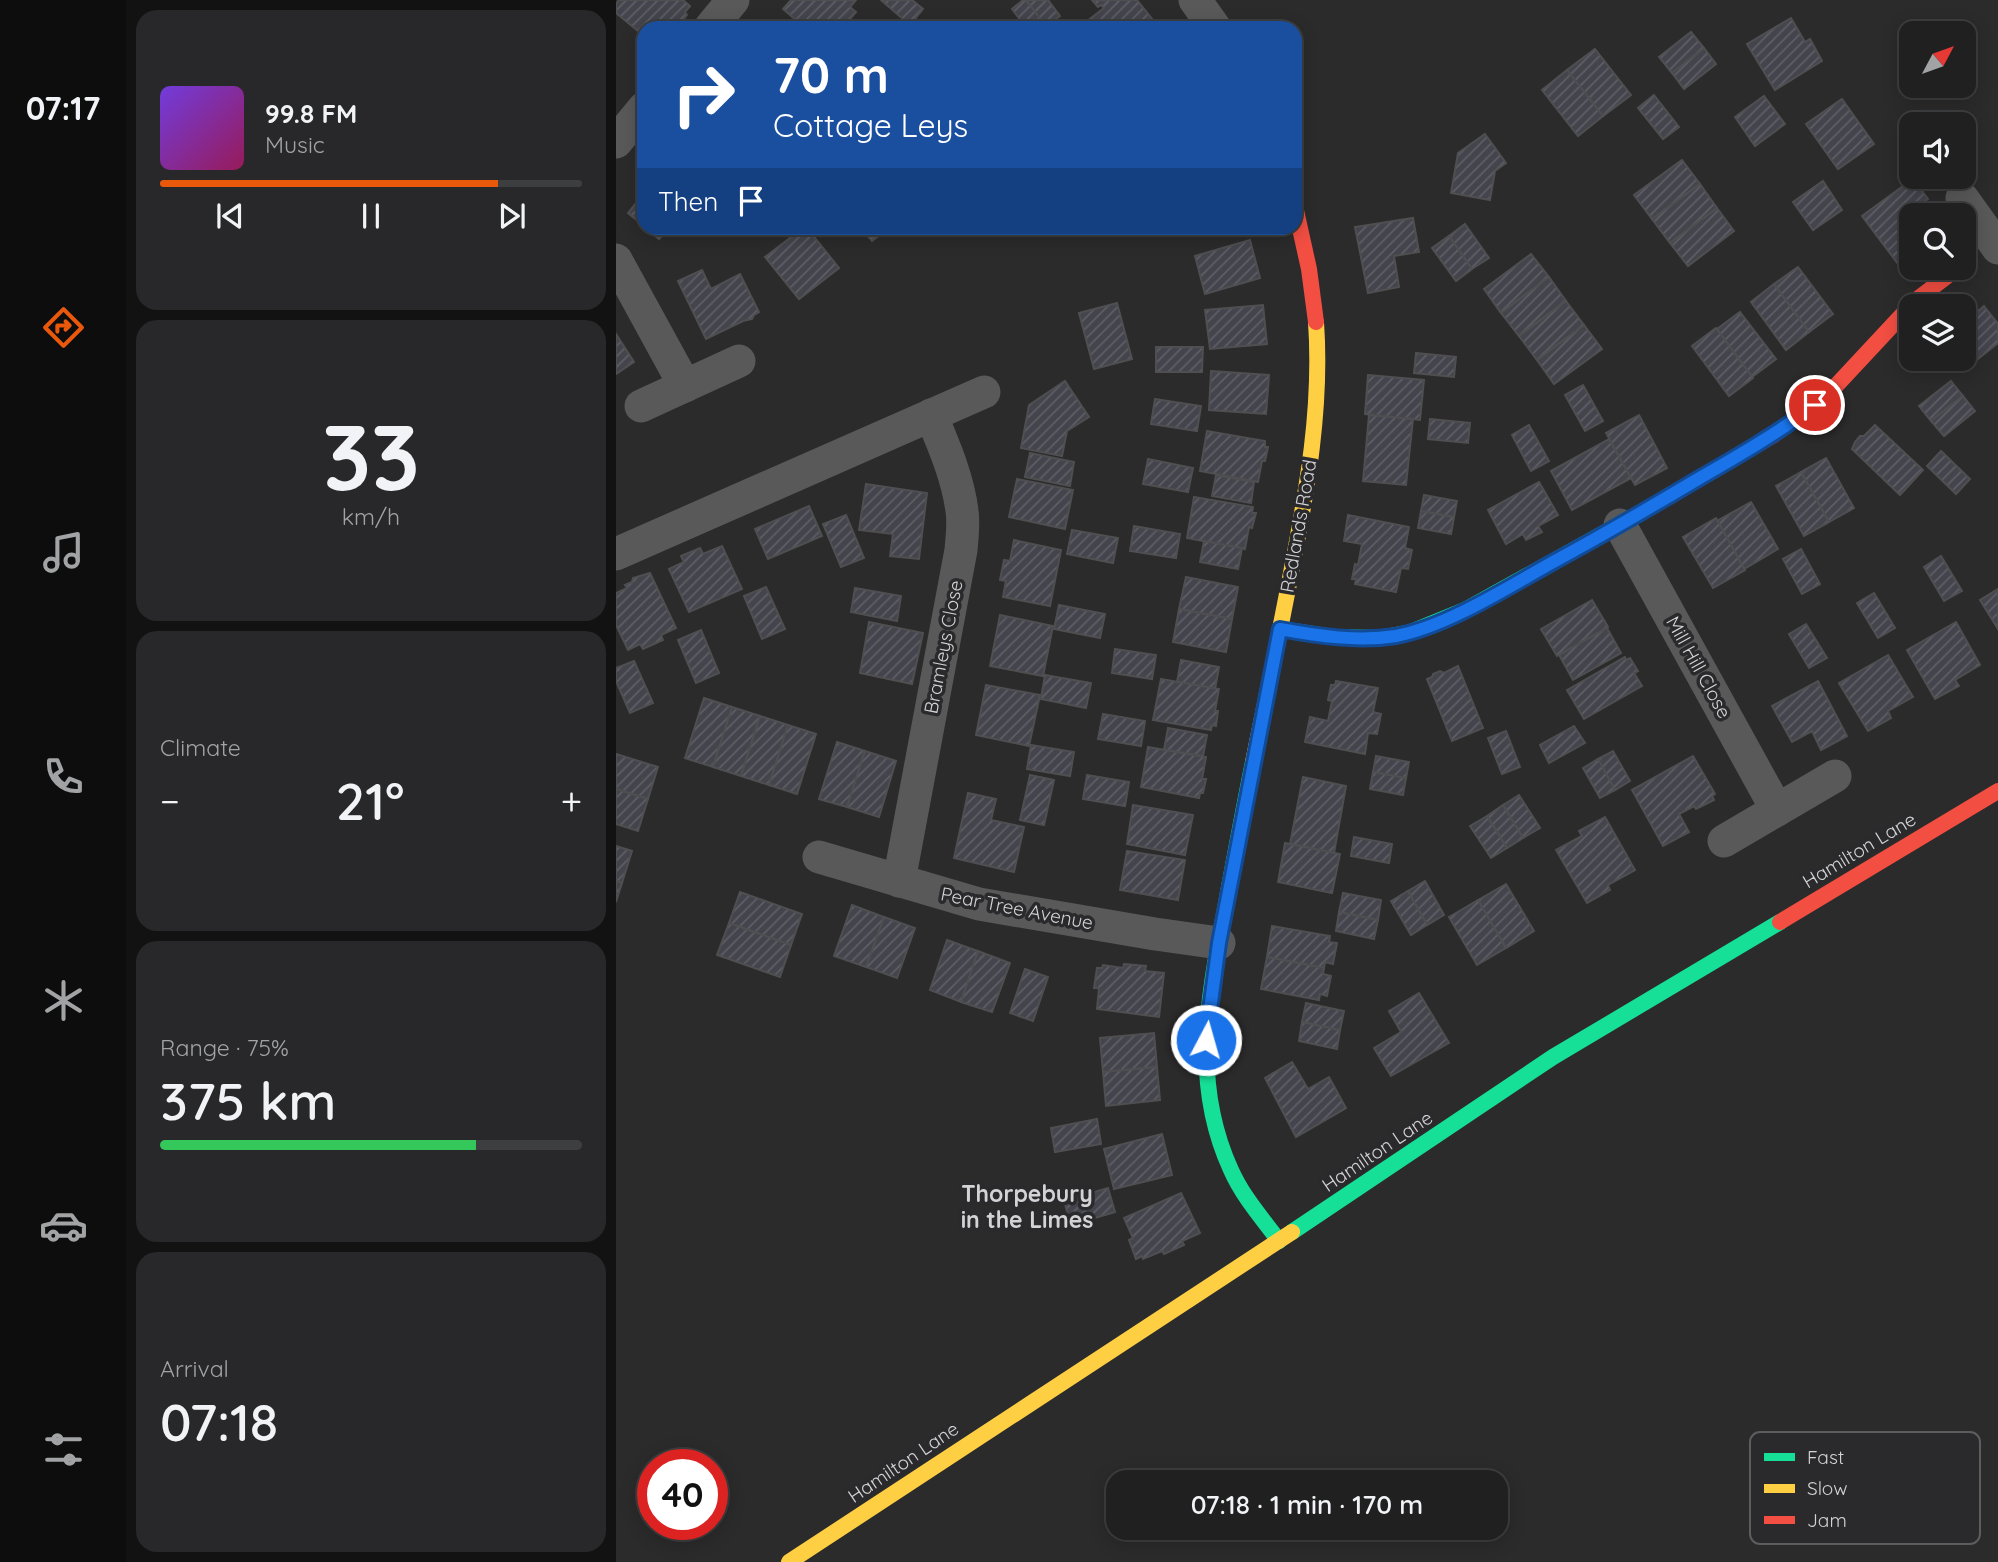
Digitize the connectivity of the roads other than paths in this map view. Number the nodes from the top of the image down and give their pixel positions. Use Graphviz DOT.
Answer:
graph roads {
  1 [pos="733,0"];
  2 [pos="1195,0"];
  3 [pos="716,21"];
  4 [pos="1210,21"];
  5 [pos="637,116"];
  6 [pos="616,142"];
  7 [pos="1962,198"];
  8 [pos="1302,235"];
  9 [pos="1995,245"];
  10 [pos="1976,256"];
  11 [pos="616,260"];
  12 [pos="1944,280"];
  13 [pos="739,361"];
  14 [pos="685,386"];
  15 [pos="984,392"];
  16 [pos="641,406"];
  17 [pos="931,415"];
  18 [pos="1620,525"];
  19 [pos="616,554"];
  20 [pos="1280,629"];
  21 [pos="1835,776"];
  22 [pos="1998,791"];
  23 [pos="1777,810"];
  24 [pos="1724,841"];
  25 [pos="819,857"];
  26 [pos="899,881"];
  27 [pos="1219,943"];
  28 [pos="1279,1241"];
  29 [pos="789,1562"];
  1 -- 3 [label="street"];
  2 -- 4 [label="street"];
  5 -- 6 [label="street"];
  7 -- 9 [label="street"];
  8 -- 20 [label="street, Redlands Road"];
  9 -- 10 [label="street"];
  11 -- 14 [label="street"];
  12 -- 18 [label="street"];
  13 -- 14 [label="street"];
  14 -- 16 [label="street"];
  15 -- 17 [label="street"];
  17 -- 19 [label="street"];
  17 -- 26 [label="street, Bramleys Close"];
  18 -- 20 [label="street"];
  18 -- 23 [label="street, Mill Hill Close"];
  20 -- 27 [label="street, Redlands Road"];
  21 -- 23 [label="street"];
  22 -- 28 [label="street, Hamilton Lane"];
  23 -- 24 [label="street"];
  25 -- 26 [label="street, Pear Tree Avenue"];
  26 -- 27 [label="street, Pear Tree Avenue"];
  27 -- 28 [label="street, Redlands Road"];
  28 -- 29 [label="street, Hamilton Lane"];
}
